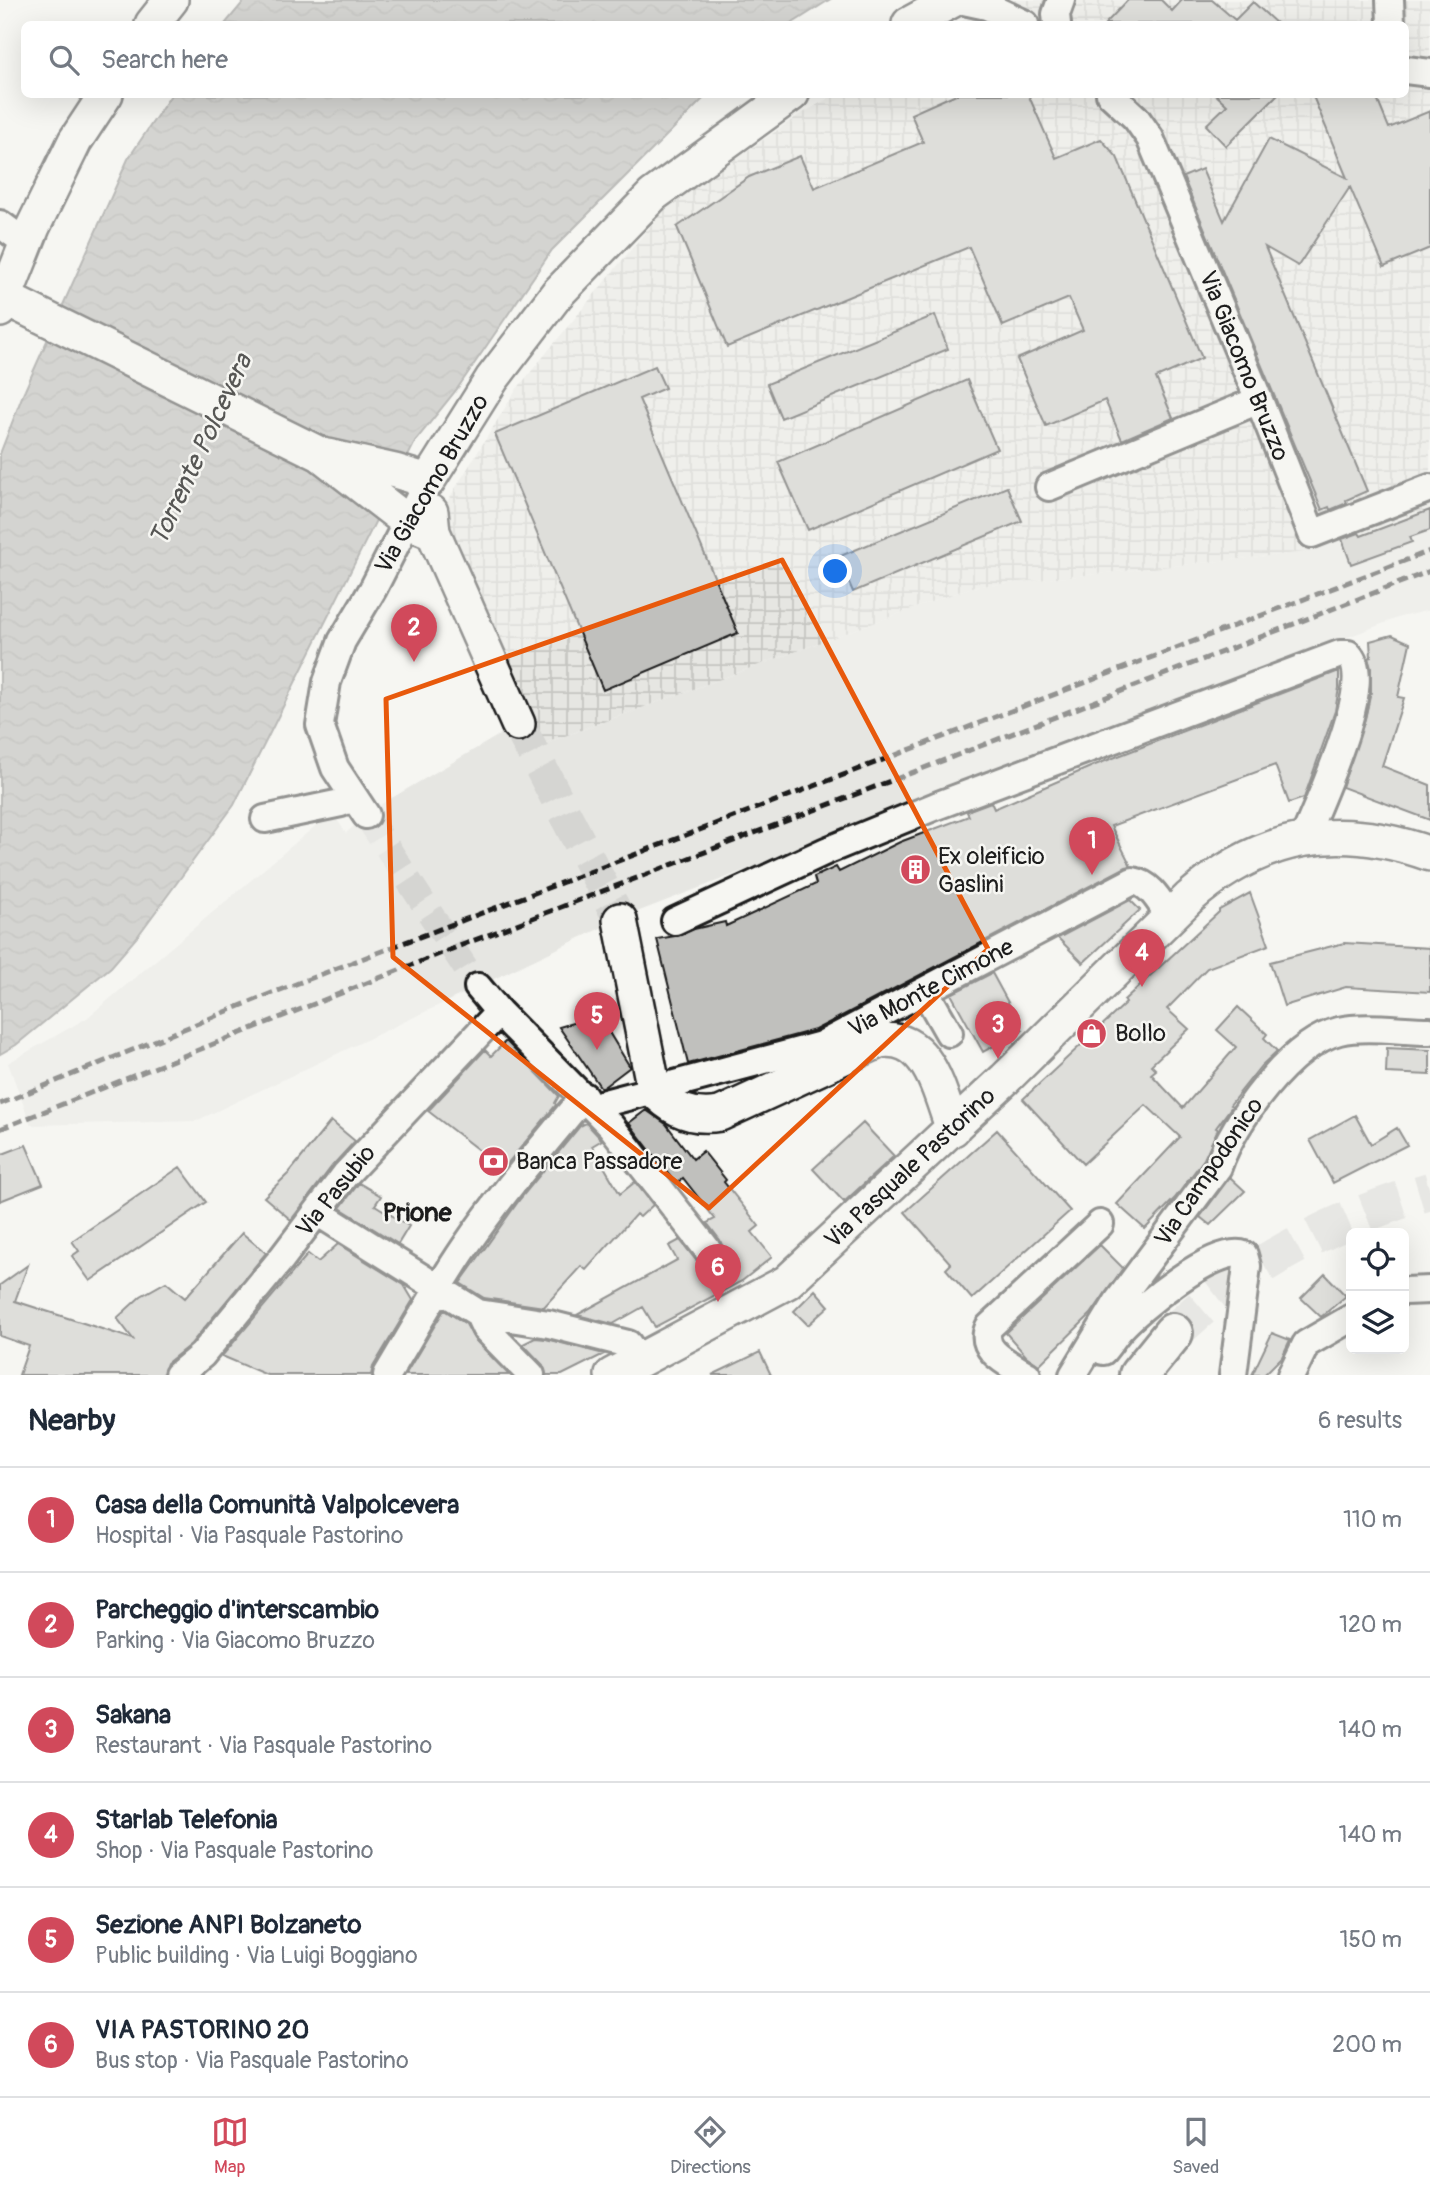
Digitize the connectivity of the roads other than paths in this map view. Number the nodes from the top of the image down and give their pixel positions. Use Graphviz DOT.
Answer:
graph roads {
  1 [pos="170,0"];
  2 [pos="953,0"];
  3 [pos="959,0"];
  4 [pos="1061,0"];
  5 [pos="1390,0"];
  6 [pos="154,21"];
  7 [pos="914,21"];
  8 [pos="1020,21"];
  9 [pos="1057,21"];
  10 [pos="1391,21"];
  11 [pos="1409,70"];
  12 [pos="1430,73"];
  13 [pos="103,98"];
  14 [pos="786,98"];
  15 [pos="1114,98"];
  16 [pos="13,234"];
  17 [pos="3,304"];
  18 [pos="1259,400"];
  19 [pos="320,453"];
  20 [pos="428,481"];
  21 [pos="1049,487"];
  22 [pos="1430,488"];
  23 [pos="421,527"];
  24 [pos="518,724"];
  25 [pos="265,819"];
  26 [pos="1291,842"];
  27 [pos="1430,855"];
  28 [pos="1170,917"];
  29 [pos="620,920"];
  30 [pos="675,921"];
  31 [pos="478,987"];
  32 [pos="925,991"];
  33 [pos="499,1012"];
  34 [pos="1430,1031"];
  35 [pos="949,1033"];
  36 [pos="661,1088"];
  37 [pos="589,1101"];
  38 [pos="953,1129"];
  39 [pos="317,1212"];
  40 [pos="1100,1224"];
  41 [pos="707,1249"];
  42 [pos="438,1287"];
  43 [pos="1430,1290"];
  44 [pos="1409,1291"];
  45 [pos="478,1312"];
  46 [pos="1346,1321"];
  47 [pos="1173,1333"];
  48 [pos="626,1368"];
  49 [pos="178,1375"];
  50 [pos="387,1375"];
  51 [pos="531,1375"];
  52 [pos="1027,1375"];
  53 [pos="1073,1375"];
  54 [pos="1086,1375"];
  55 [pos="1139,1375"];
  56 [pos="1233,1375"];
  57 [pos="1291,1375"];
  1 -- 6 [label="main road"];
  2 -- 7 [label="main road"];
  3 -- 8 [label="street"];
  4 -- 9 [label="street"];
  5 -- 10 [label="street"];
  11 -- 12 [label="street"];
  13 -- 16 [label="main road"];
  14 -- 20 [label="main road, Via Giacomo Bruzzo"];
  15 -- 18 [label="street, Via Giacomo Bruzzo"];
  16 -- 17 [label="main road"];
  17 -- 19 [label="main road"];
  18 -- 21 [label="street"];
  18 -- 22 [label="street, Via Giacomo Bruzzo"];
  19 -- 20 [label="main road"];
  19 -- 23 [label="main road"];
  20 -- 23 [label="main road"];
  23 -- 24 [label="main road"];
  23 -- 25 [label="street, Via Giacomo Bruzzo"];
  26 -- 27 [label="main road, Via Pasquale Pastorino"];
  26 -- 28 [label="main road, Via Pasquale Pastorino"];
  26 -- 30 [label="street"];
  28 -- 32 [label="street, Via Monte Cimone"];
  28 -- 38 [label="main road, Via Pasquale Pastorino"];
  29 -- 36 [label="main road"];
  31 -- 33 [label="street"];
  32 -- 35 [label="street"];
  32 -- 36 [label="street, Via Monte Cimone"];
  33 -- 37 [label="street"];
  33 -- 39 [label="street, Via Pasubio"];
  34 -- 53 [label="street, Via Campodonico"];
  36 -- 37 [label="street, Via Monte Cimone"];
  36 -- 38 [label="main road"];
  37 -- 41 [label="street"];
  37 -- 42 [label="street"];
  38 -- 48 [label="main road, Via Pasquale Pastorino"];
  39 -- 42 [label="street"];
  39 -- 49 [label="street, Via Pasubio"];
  40 -- 52 [label="street"];
  42 -- 45 [label="street"];
  42 -- 50 [label="street"];
  43 -- 44 [label="street"];
  45 -- 48 [label="street"];
  45 -- 51 [label="street"];
  46 -- 57 [label="street"];
  47 -- 55 [label="highway"];
  54 -- 56 [label="street, Via Campodonico"];
}
